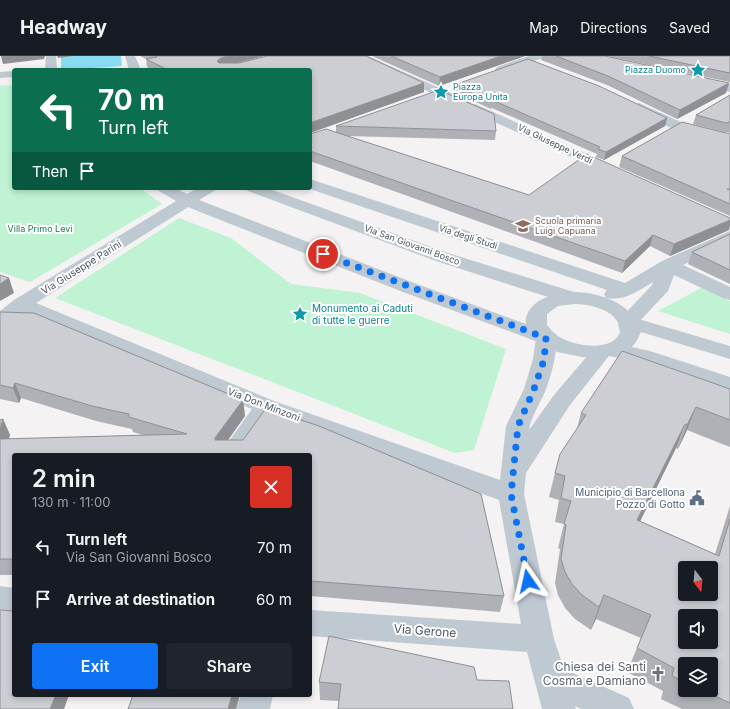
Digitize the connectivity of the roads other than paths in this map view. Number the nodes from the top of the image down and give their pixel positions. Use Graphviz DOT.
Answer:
graph roads {
  1 [pos="51,56"];
  2 [pos="130,56"];
  3 [pos="359,56"];
  4 [pos="540,61"];
  5 [pos="51,68"];
  6 [pos="134,68"];
  7 [pos="12,74"];
  8 [pos="489,74"];
  9 [pos="0,75"];
  10 [pos="684,78"];
  11 [pos="453,87"];
  12 [pos="439,92"];
  13 [pos="728,94"];
  14 [pos="425,98"];
  15 [pos="630,102"];
  16 [pos="691,119"];
  17 [pos="678,126"];
  18 [pos="665,134"];
  19 [pos="730,137"];
  20 [pos="626,177"];
  21 [pos="312,185"];
  22 [pos="168,190"];
  23 [pos="206,190"];
  24 [pos="258,190"];
  25 [pos="187,201"];
  26 [pos="728,227"];
  27 [pos="668,265"];
  28 [pos="627,290"];
  29 [pos="730,294"];
  30 [pos="576,298"];
  31 [pos="22,304"];
  32 [pos="0,320"];
  33 [pos="628,322"];
  34 [pos="546,338"];
  35 [pos="607,351"];
  36 [pos="730,353"];
  37 [pos="730,384"];
  38 [pos="266,406"];
  39 [pos="232,453"];
  40 [pos="513,482"];
  41 [pos="0,600"];
  42 [pos="12,601"];
  43 [pos="312,623"];
  44 [pos="539,639"];
  45 [pos="555,695"];
  46 [pos="256,697"];
  47 [pos="253,709"];
  48 [pos="617,709"];
  1 -- 5 [label="street"];
  2 -- 6 [label="street"];
  3 -- 12 [label="street"];
  4 -- 8 [label="street"];
  7 -- 9 [label="street"];
  10 -- 13 [label="street"];
  11 -- 12 [label="street"];
  12 -- 14 [label="street"];
  12 -- 20 [label="street, Via Giuseppe Verdi"];
  15 -- 17 [label="street"];
  16 -- 17 [label="street"];
  17 -- 18 [label="street"];
  17 -- 19 [label="street"];
  21 -- 28 [label="street, Via degli Studi"];
  22 -- 25 [label="street"];
  23 -- 25 [label="street, Via Giuseppe Parini"];
  24 -- 30 [label="street, Via San Giovanni Bosco"];
  25 -- 31 [label="street, Via Giuseppe Parini"];
  25 -- 34 [label="street"];
  26 -- 27 [label="street"];
  27 -- 28 [label="street"];
  27 -- 29 [label="street"];
  27 -- 33 [label="street"];
  28 -- 30 [label="street"];
  30 -- 33 [label="street"];
  30 -- 34 [label="street"];
  31 -- 32 [label="street, Via Giuseppe Parini"];
  31 -- 38 [label="street, Via Don Minzoni"];
  33 -- 35 [label="street"];
  33 -- 36 [label="street"];
  34 -- 35 [label="street"];
  34 -- 40 [label="street"];
  35 -- 37 [label="street"];
  35 -- 40 [label="street"];
  38 -- 39 [label="street"];
  38 -- 40 [label="street, Via Don Minzoni"];
  40 -- 44 [label="street"];
  41 -- 42 [label="street"];
  43 -- 44 [label="street, Via Gerone"];
  44 -- 45 [label="street"];
  45 -- 48 [label="street"];
  46 -- 47 [label="street"];
}
